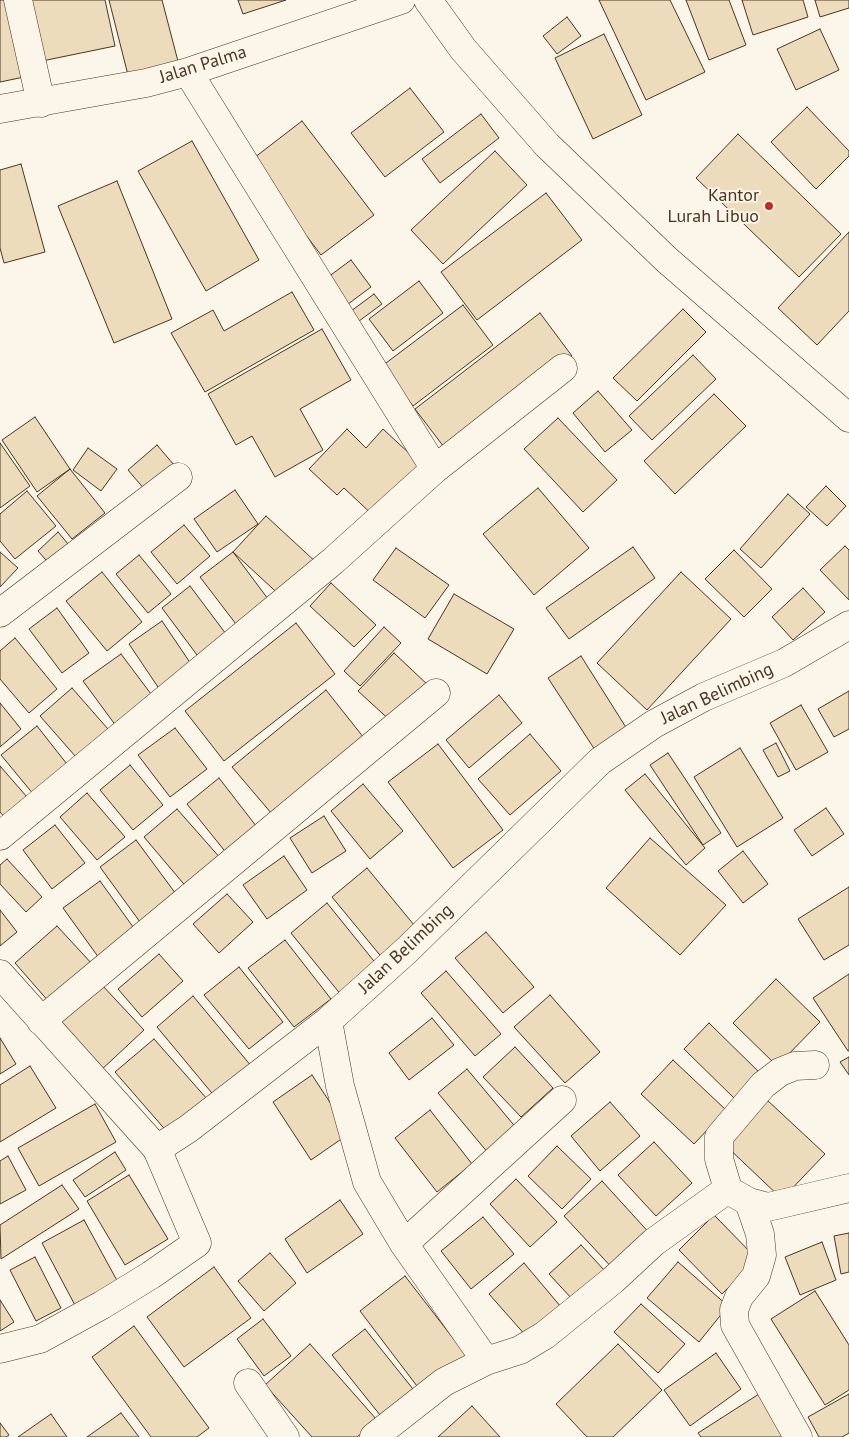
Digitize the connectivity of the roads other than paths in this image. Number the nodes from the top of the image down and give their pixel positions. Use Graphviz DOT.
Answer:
graph roads {
  1 [pos="18,0"];
  2 [pos="401,0"];
  3 [pos="428,0"];
  4 [pos="188,72"];
  5 [pos="41,103"];
  6 [pos="0,109"];
  7 [pos="563,368"];
  8 [pos="849,418"];
  9 [pos="435,469"];
  10 [pos="178,477"];
  11 [pos="0,613"];
  12 [pos="849,625"];
  13 [pos="436,693"];
  14 [pos="0,836"];
  15 [pos="0,974"];
  16 [pos="41,1021"];
  17 [pos="328,1021"];
  18 [pos="814,1065"];
  19 [pos="562,1100"];
  20 [pos="157,1148"];
  21 [pos="849,1188"];
  22 [pos="738,1196"];
  23 [pos="404,1244"];
  24 [pos="0,1350"];
  25 [pos="486,1361"];
  26 [pos="248,1384"];
  27 [pos="381,1435"];
  28 [pos="286,1437"];
  29 [pos="798,1437"];
  1 -- 5 [label="street"];
  2 -- 4 [label="street, Jalan Palma"];
  3 -- 8 [label="street"];
  4 -- 5 [label="street, Jalan Palma"];
  4 -- 9 [label="street"];
  5 -- 6 [label="street, Jalan Palma"];
  7 -- 9 [label="street"];
  9 -- 14 [label="street"];
  10 -- 11 [label="street"];
  12 -- 17 [label="street, Jalan Belimbing"];
  13 -- 16 [label="street"];
  15 -- 16 [label="street"];
  16 -- 20 [label="street"];
  17 -- 20 [label="street, Jalan Belimbing"];
  17 -- 23 [label="street"];
  18 -- 22 [label="street"];
  19 -- 23 [label="street"];
  20 -- 24 [label="street"];
  21 -- 22 [label="street"];
  22 -- 25 [label="street"];
  22 -- 29 [label="street"];
  23 -- 25 [label="street"];
  25 -- 27 [label="street"];
  26 -- 28 [label="street"];
}
